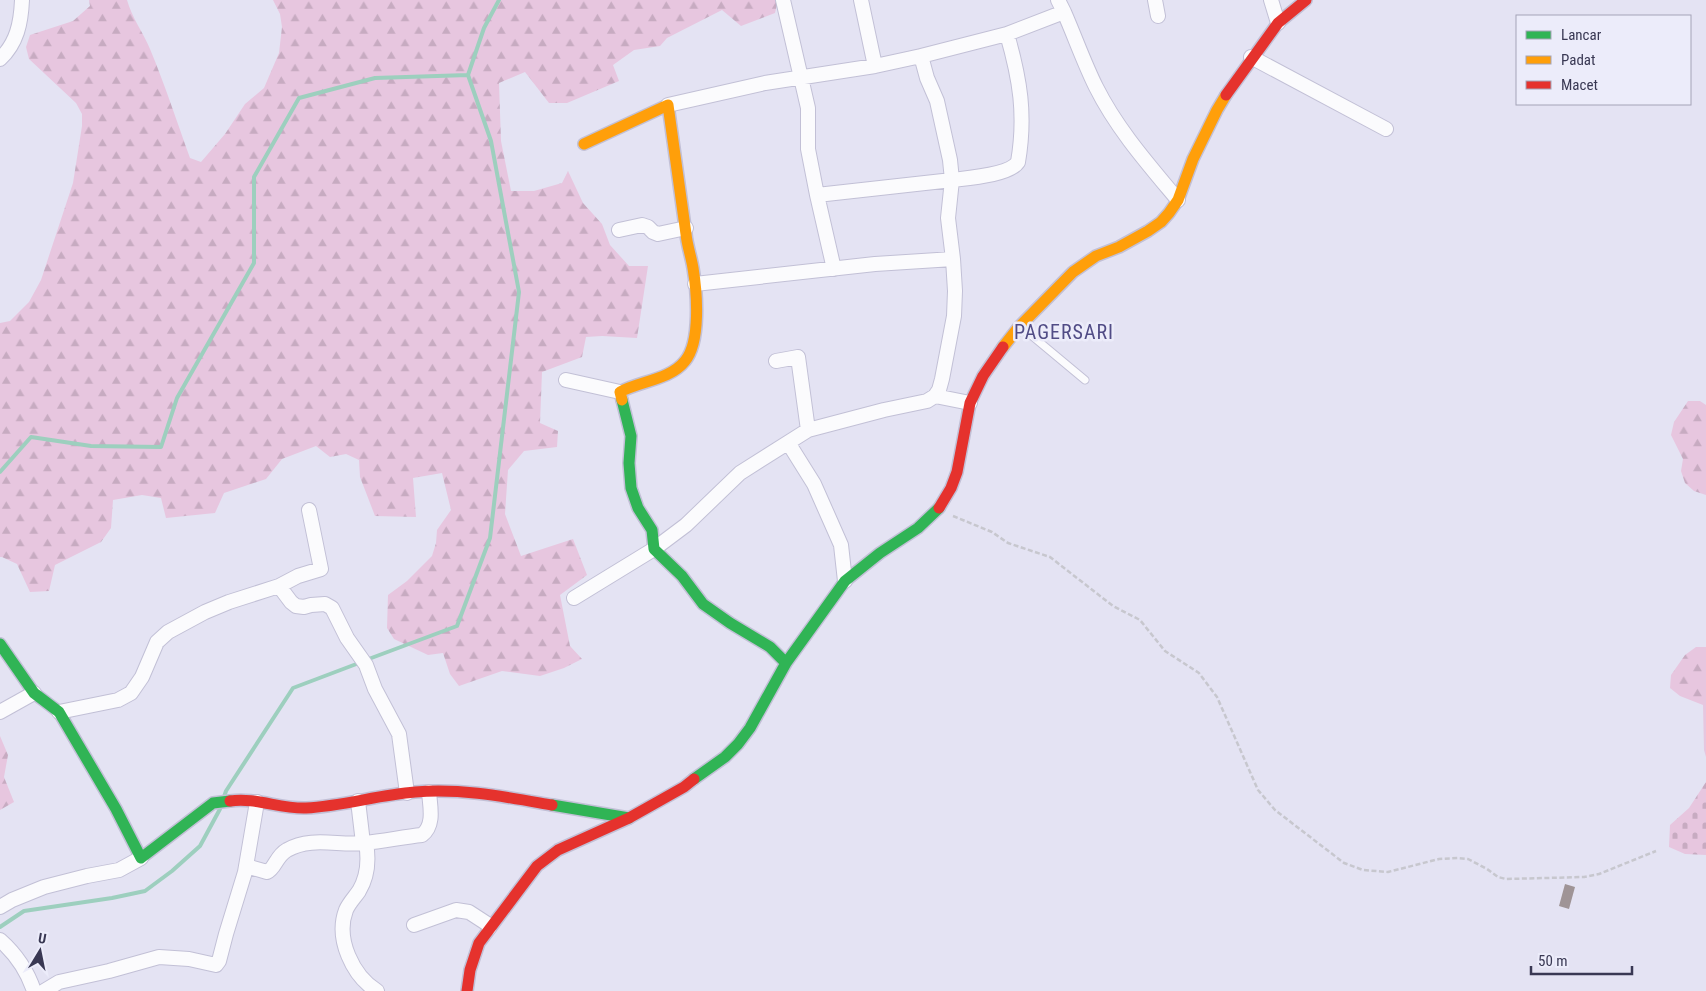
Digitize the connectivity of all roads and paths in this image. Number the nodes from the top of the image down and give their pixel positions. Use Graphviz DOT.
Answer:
graph roads {
  1 [pos="22,0"];
  2 [pos="783,0"];
  3 [pos="861,0"];
  4 [pos="1155,0"];
  5 [pos="1271,0"];
  6 [pos="1306,0"];
  7 [pos="1061,6"];
  8 [pos="1158,16"];
  9 [pos="1278,23"];
  10 [pos="1007,34"];
  11 [pos="921,56"];
  12 [pos="1251,57"];
  13 [pos="0,59"];
  14 [pos="875,66"];
  15 [pos="801,76"];
  16 [pos="668,104"];
  17 [pos="1386,129"];
  18 [pos="584,144"];
  19 [pos="952,180"];
  20 [pos="817,195"];
  21 [pos="1178,200"];
  22 [pos="686,228"];
  23 [pos="619,230"];
  24 [pos="953,259"];
  25 [pos="834,269"];
  26 [pos="695,284"];
  27 [pos="1018,328"];
  28 [pos="776,362"];
  29 [pos="566,380"];
  30 [pos="1085,380"];
  31 [pos="620,392"];
  32 [pos="935,396"];
  33 [pos="970,403"];
  34 [pos="808,430"];
  35 [pos="789,444"];
  36 [pos="309,510"];
  37 [pos="938,510"];
  38 [pos="654,549"];
  39 [pos="846,581"];
  40 [pos="279,586"];
  41 [pos="574,598"];
  42 [pos="0,644"];
  43 [pos="786,663"];
  44 [pos="34,693"];
  45 [pos="0,712"];
  46 [pos="59,712"];
  47 [pos="428,792"];
  48 [pos="406,794"];
  49 [pos="358,801"];
  50 [pos="257,802"];
  51 [pos="629,818"];
  52 [pos="365,843"];
  53 [pos="1656,851"];
  54 [pos="141,858"];
  55 [pos="246,866"];
  56 [pos="0,907"];
  57 [pos="414,925"];
  58 [pos="488,928"];
  59 [pos="0,940"];
  60 [pos="34,991"];
  61 [pos="44,991"];
  62 [pos="377,991"];
  63 [pos="466,991"];
  1 -- 13 [label="street"];
  2 -- 15 [label="street"];
  3 -- 14 [label="street"];
  4 -- 8 [label="street"];
  5 -- 9 [label="street"];
  6 -- 9 [label="street"];
  7 -- 10 [label="street"];
  7 -- 21 [label="street"];
  9 -- 12 [label="street"];
  10 -- 11 [label="street"];
  10 -- 19 [label="street"];
  11 -- 14 [label="street"];
  11 -- 19 [label="street"];
  12 -- 17 [label="street"];
  12 -- 21 [label="street"];
  14 -- 15 [label="street"];
  15 -- 16 [label="street"];
  15 -- 20 [label="street"];
  16 -- 18 [label="street"];
  16 -- 22 [label="street"];
  19 -- 20 [label="street"];
  19 -- 24 [label="street"];
  20 -- 25 [label="street"];
  21 -- 27 [label="street"];
  22 -- 23 [label="street"];
  22 -- 26 [label="street"];
  24 -- 25 [label="street"];
  24 -- 32 [label="street"];
  25 -- 26 [label="street"];
  26 -- 31 [label="street"];
  27 -- 30 [label="lane"];
  27 -- 33 [label="street"];
  28 -- 34 [label="street"];
  29 -- 31 [label="street"];
  31 -- 38 [label="street"];
  32 -- 33 [label="street"];
  32 -- 34 [label="street"];
  33 -- 37 [label="street"];
  34 -- 35 [label="street"];
  35 -- 38 [label="street"];
  35 -- 39 [label="street"];
  36 -- 40 [label="street"];
  37 -- 39 [label="street"];
  37 -- 53 [label="path"];
  38 -- 41 [label="street"];
  38 -- 43 [label="street"];
  39 -- 43 [label="street"];
  40 -- 46 [label="street"];
  40 -- 48 [label="street"];
  42 -- 44 [label="street"];
  43 -- 51 [label="street"];
  44 -- 45 [label="street"];
  44 -- 46 [label="street"];
  46 -- 54 [label="street"];
  47 -- 48 [label="street"];
  47 -- 51 [label="street"];
  47 -- 52 [label="street"];
  48 -- 49 [label="street"];
  49 -- 50 [label="street"];
  49 -- 52 [label="street"];
  50 -- 54 [label="street"];
  50 -- 55 [label="street"];
  51 -- 58 [label="street"];
  52 -- 55 [label="street"];
  52 -- 62 [label="street"];
  54 -- 56 [label="street"];
  55 -- 61 [label="street"];
  57 -- 58 [label="street"];
  58 -- 63 [label="street"];
  59 -- 60 [label="street"];
}
